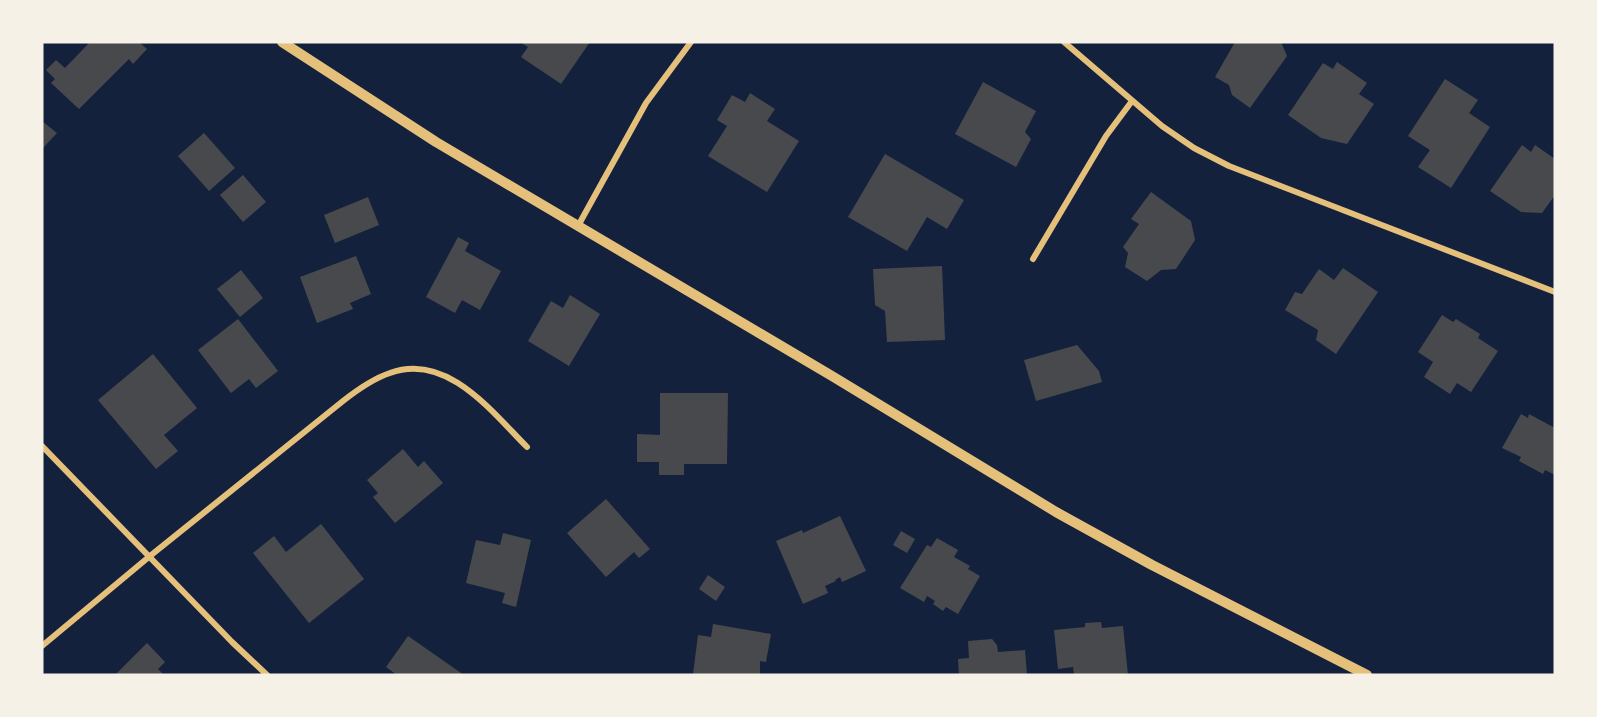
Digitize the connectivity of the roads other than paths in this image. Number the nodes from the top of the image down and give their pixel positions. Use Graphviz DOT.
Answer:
graph roads {
  1 [pos="282,42"];
  2 [pos="691,42"];
  3 [pos="1064,42"];
  4 [pos="1132,101"];
  5 [pos="578,226"];
  6 [pos="1033,259"];
  7 [pos="1555,292"];
  8 [pos="42,446"];
  9 [pos="526,447"];
  10 [pos="150,556"];
  11 [pos="42,646"];
  12 [pos="267,675"];
  13 [pos="1367,675"];
  1 -- 5 [label="street"];
  2 -- 5 [label="street"];
  3 -- 4 [label="street"];
  4 -- 6 [label="street"];
  4 -- 7 [label="street"];
  5 -- 13 [label="street"];
  8 -- 10 [label="street"];
  9 -- 10 [label="street"];
  10 -- 11 [label="street"];
  10 -- 12 [label="street"];
}
